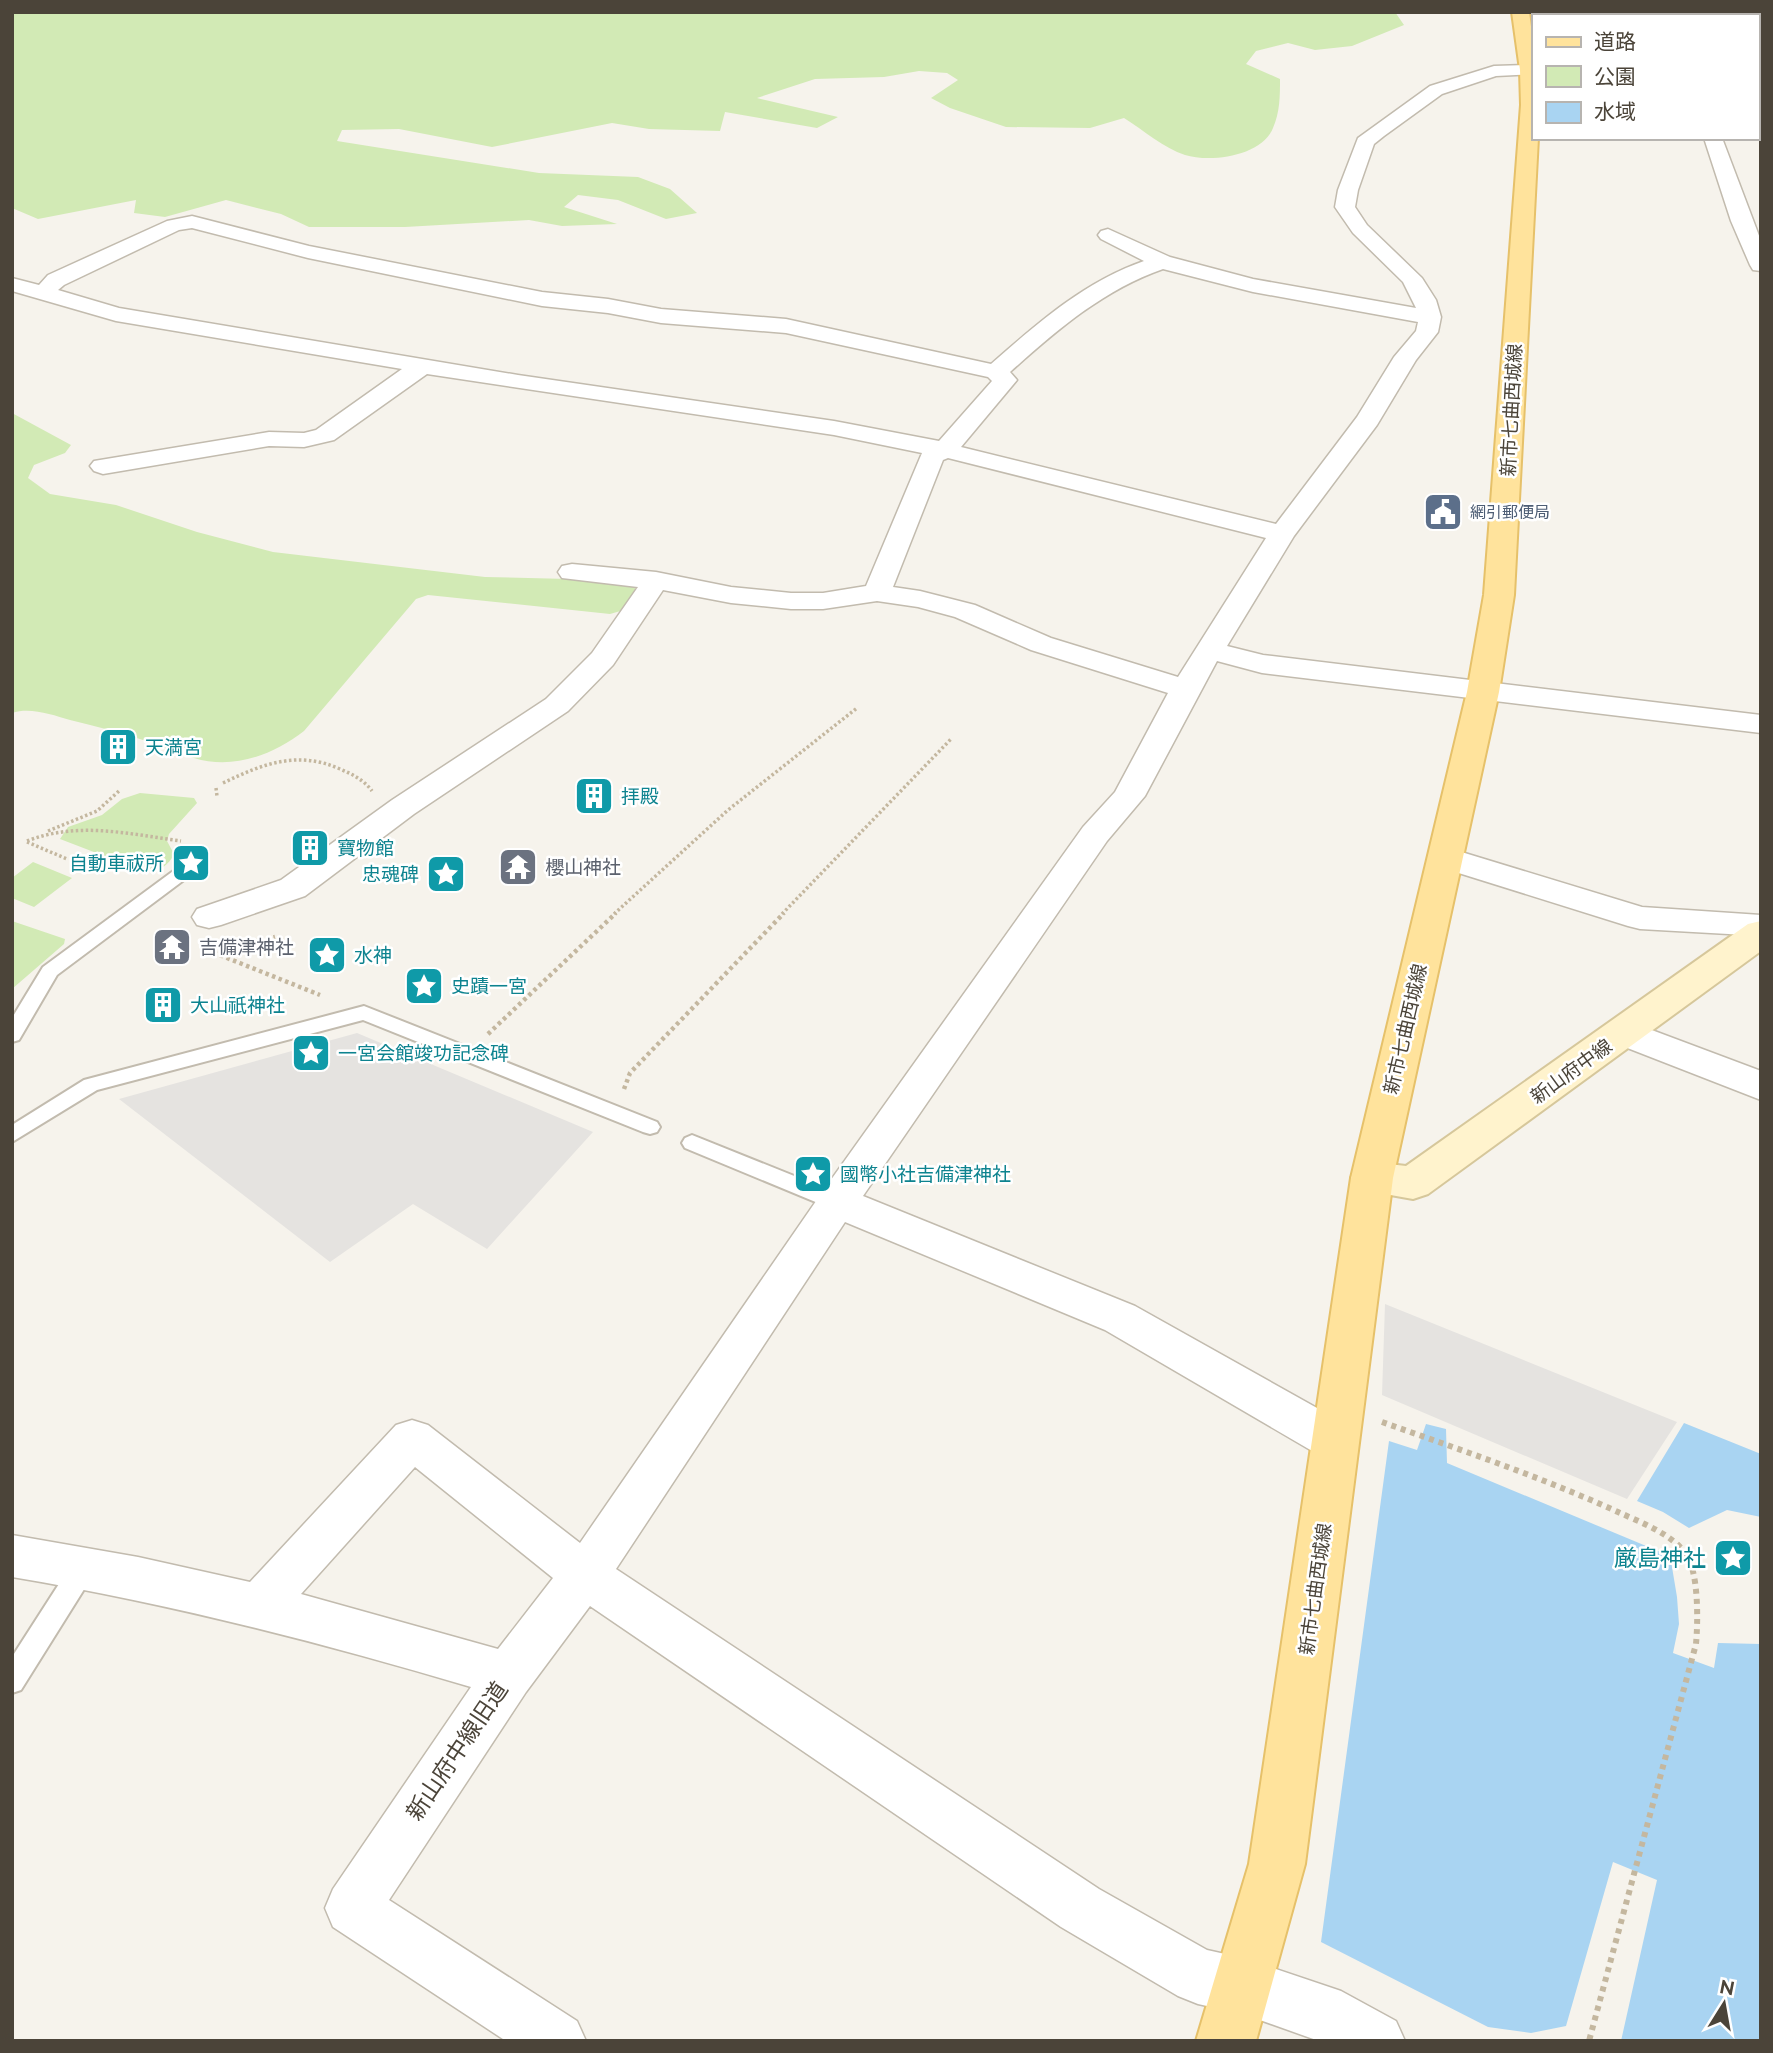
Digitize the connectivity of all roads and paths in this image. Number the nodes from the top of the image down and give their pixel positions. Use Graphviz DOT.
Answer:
graph roads {
  1 [pos="1520,12"];
  2 [pos="1529,70"];
  3 [pos="1714,140"];
  4 [pos="1108,235"];
  5 [pos="1162,262"];
  6 [pos="1761,265"];
  7 [pos="12,284"];
  8 [pos="44,293"];
  9 [pos="1430,317"];
  10 [pos="422,366"];
  11 [pos="996,372"];
  12 [pos="945,450"];
  13 [pos="103,466"];
  14 [pos="1282,534"];
  15 [pos="572,572"];
  16 [pos="656,580"];
  17 [pos="877,593"];
  18 [pos="1210,650"];
  19 [pos="1185,689"];
  20 [pos="1483,692"];
  21 [pos="857,708"];
  22 [pos="1761,724"];
  23 [pos="952,738"];
  24 [pos="223,783"];
  25 [pos="216,788"];
  26 [pos="119,791"];
  27 [pos="216,796"];
  28 [pos="383,821"];
  29 [pos="41,834"];
  30 [pos="185,842"];
  31 [pos="1445,858"];
  32 [pos="67,859"];
  33 [pos="186,870"];
  34 [pos="209,917"];
  35 [pos="1761,928"];
  36 [pos="1761,933"];
  37 [pos="275,937"];
  38 [pos="199,947"];
  39 [pos="222,956"];
  40 [pos="278,978"];
  41 [pos="1625,1033"];
  42 [pos="12,1035"];
  43 [pos="467,1054"];
  44 [pos="1761,1086"];
  45 [pos="614,1112"];
  46 [pos="650,1127"];
  47 [pos="12,1135"];
  48 [pos="692,1143"];
  49 [pos="1372,1178"];
  50 [pos="836,1202"];
  51 [pos="1414,1434"];
  52 [pos="1335,1441"];
  53 [pos="12,1556"];
  54 [pos="84,1567"];
  55 [pos="585,1575"];
  56 [pos="258,1607"];
  57 [pos="508,1675"];
  58 [pos="12,1681"];
  59 [pos="1243,1986"];
  60 [pos="556,2041"];
  61 [pos="1226,2041"];
  62 [pos="1376,2041"];
  63 [pos="1589,2041"];
  1 -- 2 [label="main road, 新市七曲西城線"];
  2 -- 9 [label="street"];
  2 -- 20 [label="main road, 新市七曲西城線"];
  3 -- 6 [label="street"];
  4 -- 5 [label="street"];
  5 -- 9 [label="street"];
  5 -- 11 [label="street"];
  7 -- 8 [label="street"];
  8 -- 10 [label="street"];
  8 -- 11 [label="street"];
  9 -- 14 [label="street"];
  10 -- 12 [label="street"];
  10 -- 13 [label="street"];
  11 -- 12 [label="street"];
  12 -- 14 [label="street"];
  12 -- 17 [label="street"];
  14 -- 18 [label="street"];
  15 -- 16 [label="street"];
  16 -- 17 [label="street"];
  16 -- 28 [label="street"];
  17 -- 19 [label="street"];
  18 -- 19 [label="street"];
  18 -- 20 [label="street"];
  19 -- 50 [label="street"];
  20 -- 22 [label="street"];
  20 -- 31 [label="main road, 新市七曲西城線"];
  21 -- 43 [label="path"];
  23 -- 45 [label="path"];
  24 -- 28 [label="path"];
  25 -- 27 [label="path"];
  26 -- 29 [label="path"];
  28 -- 34 [label="street"];
  29 -- 30 [label="path"];
  29 -- 32 [label="path"];
  31 -- 35 [label="street"];
  31 -- 49 [label="main road, 新市七曲西城線"];
  33 -- 42 [label="lane"];
  36 -- 41 [label="main road, 新山府中線"];
  37 -- 39 [label="path"];
  38 -- 39 [label="path"];
  39 -- 40 [label="path"];
  41 -- 44 [label="street"];
  41 -- 49 [label="main road, 新山府中線"];
  43 -- 45 [label="lane"];
  43 -- 47 [label="lane"];
  45 -- 46 [label="lane"];
  48 -- 50 [label="lane"];
  49 -- 52 [label="main road, 新市七曲西城線"];
  50 -- 52 [label="street"];
  50 -- 55 [label="street"];
  51 -- 63 [label="path"];
  52 -- 59 [label="main road, 新市七曲西城線"];
  53 -- 54 [label="street, 新山府中線旧道"];
  54 -- 56 [label="street, 新山府中線旧道"];
  54 -- 58 [label="lane"];
  55 -- 56 [label="street"];
  55 -- 57 [label="street"];
  55 -- 59 [label="street"];
  56 -- 57 [label="street, 新山府中線旧道"];
  57 -- 60 [label="street, 新山府中線旧道"];
  59 -- 61 [label="main road, 新市七曲西城線"];
  59 -- 62 [label="street"];
}
